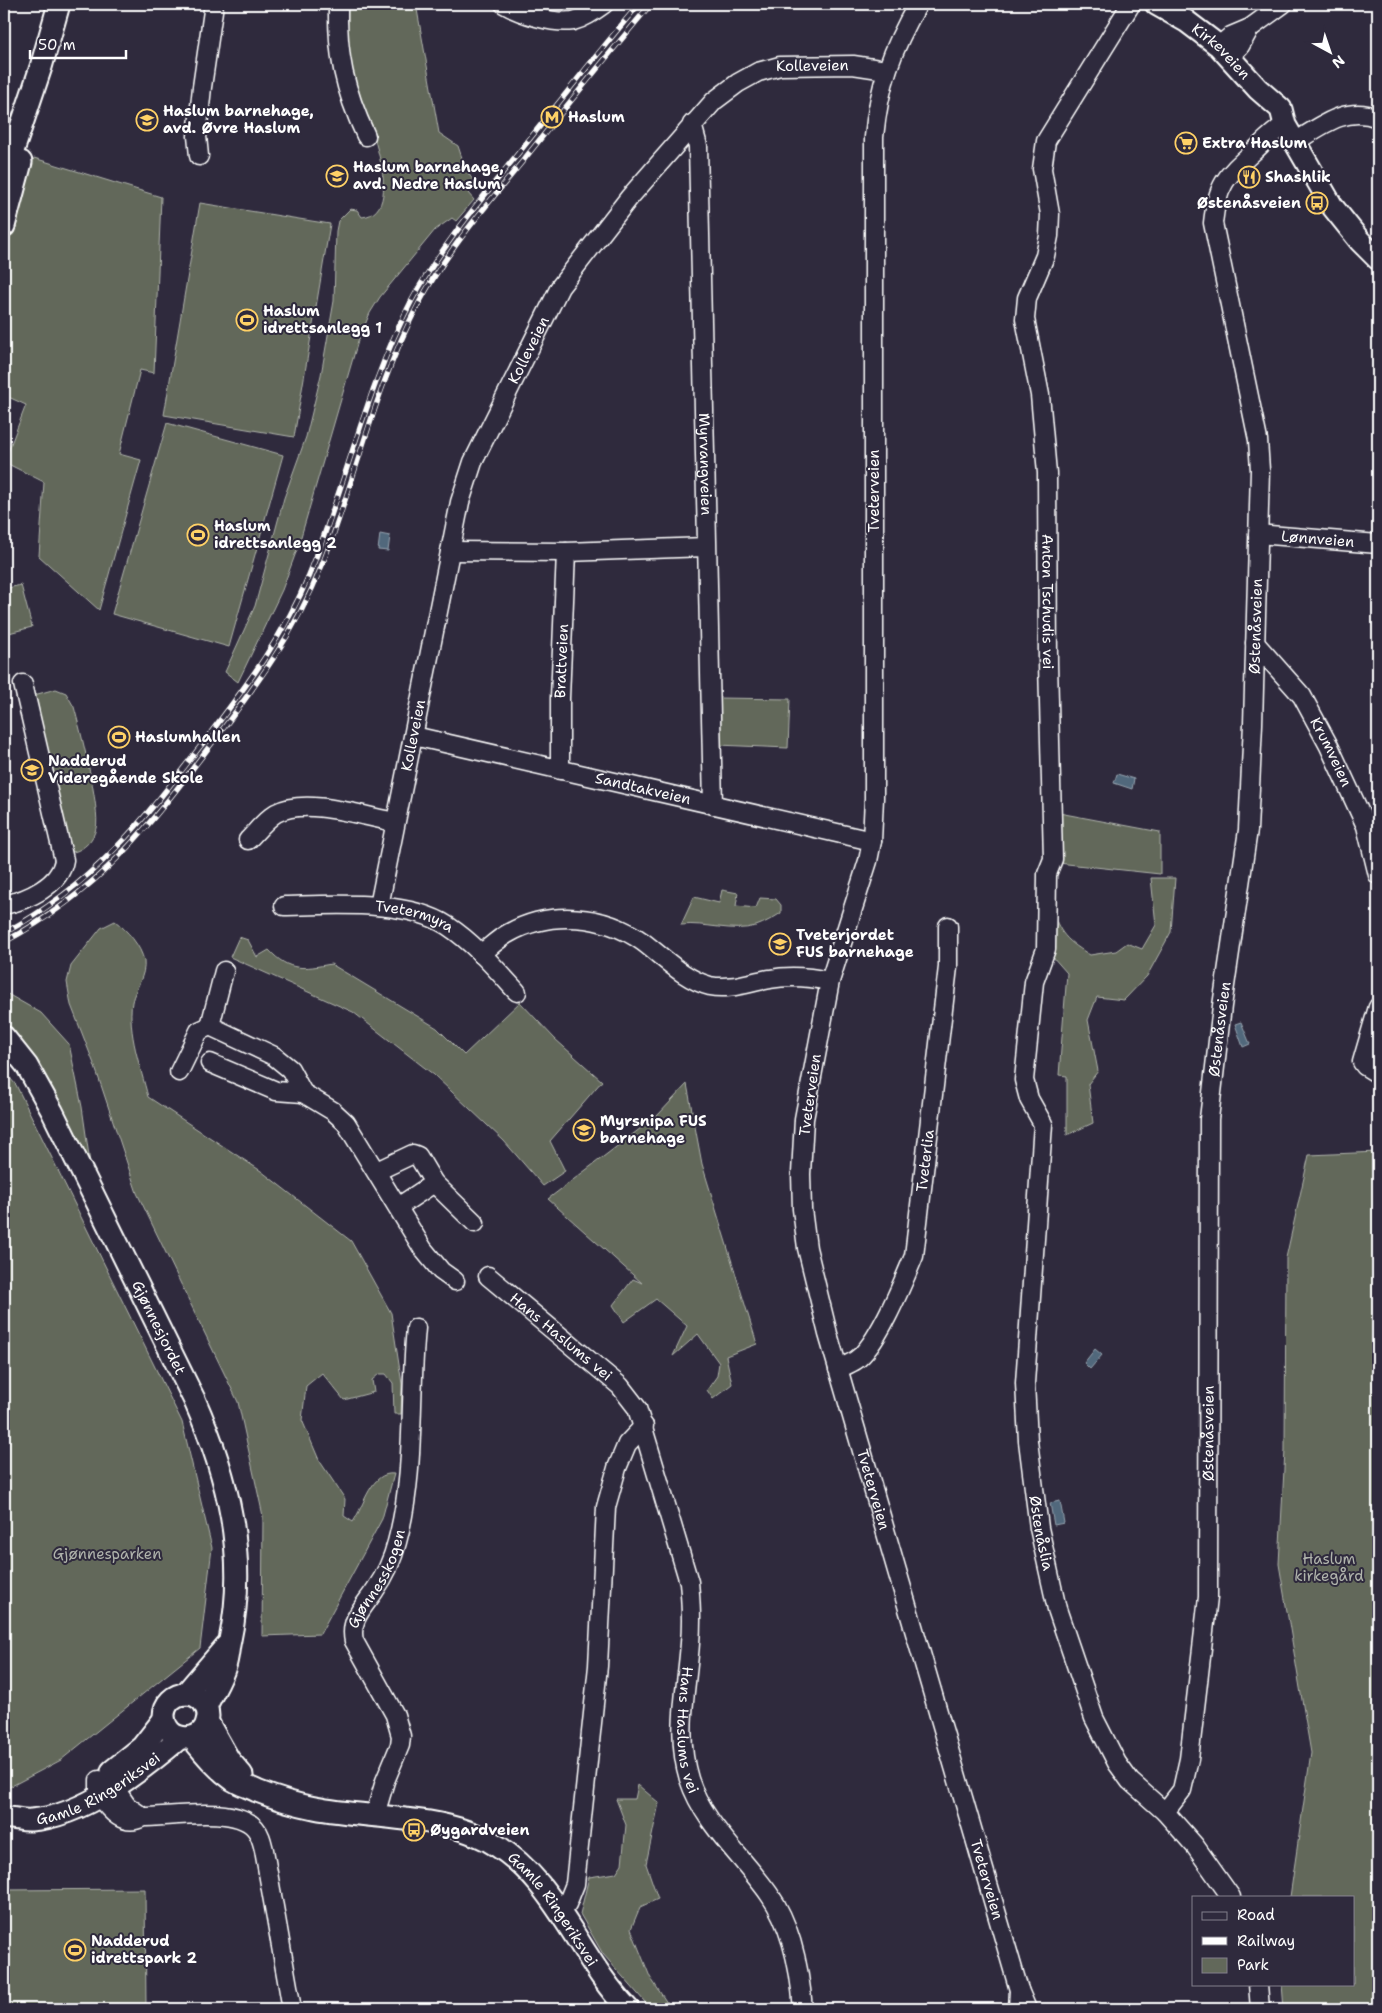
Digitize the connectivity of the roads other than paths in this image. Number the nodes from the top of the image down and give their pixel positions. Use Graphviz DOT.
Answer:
graph roads {
  1 [pos="59,4"];
  2 [pos="214,4"];
  3 [pos="338,4"];
  4 [pos="504,4"];
  5 [pos="604,4"];
  6 [pos="918,4"];
  7 [pos="1131,4"];
  8 [pos="1156,4"];
  9 [pos="1283,4"];
  10 [pos="1224,52"];
  11 [pos="41,67"];
  12 [pos="886,70"];
  13 [pos="1378,118"];
  14 [pos="692,124"];
  15 [pos="1290,133"];
  16 [pos="366,136"];
  17 [pos="199,156"];
  18 [pos="4,178"];
  19 [pos="4,226"];
  20 [pos="1378,259"];
  21 [pos="1258,534"];
  22 [pos="1378,544"];
  23 [pos="706,547"];
  24 [pos="450,551"];
  25 [pos="566,552"];
  26 [pos="1255,643"];
  27 [pos="23,684"];
  28 [pos="414,736"];
  29 [pos="560,770"];
  30 [pos="713,805"];
  31 [pos="395,822"];
  32 [pos="248,840"];
  33 [pos="872,841"];
  34 [pos="1378,875"];
  35 [pos="4,905"];
  36 [pos="284,906"];
  37 [pos="378,906"];
  38 [pos="948,926"];
  39 [pos="481,954"];
  40 [pos="224,970"];
  41 [pos="830,981"];
  42 [pos="517,992"];
  43 [pos="1378,1007"];
  44 [pos="210,1026"];
  45 [pos="4,1037"];
  46 [pos="210,1063"];
  47 [pos="180,1072"];
  48 [pos="1378,1074"];
  49 [pos="304,1093"];
  50 [pos="377,1171"];
  51 [pos="434,1183"];
  52 [pos="398,1207"];
  53 [pos="1035,1222"];
  54 [pos="475,1223"];
  55 [pos="488,1276"];
  56 [pos="455,1281"];
  57 [pos="416,1328"];
  58 [pos="838,1369"];
  59 [pos="644,1426"];
  60 [pos="229,1642"];
  61 [pos="185,1694"];
  62 [pos="206,1714"];
  63 [pos="164,1719"];
  64 [pos="186,1737"];
  65 [pos="104,1788"];
  66 [pos="256,1790"];
  67 [pos="1165,1812"];
  68 [pos="375,1815"];
  69 [pos="6,1818"];
  70 [pos="1230,1896"];
  71 [pos="559,1910"];
  72 [pos="1258,1986"];
  73 [pos="1019,1990"];
  74 [pos="292,2009"];
  75 [pos="628,2009"];
  76 [pos="803,2009"];
  77 [pos="1018,2009"];
  78 [pos="1027,2009"];
  79 [pos="1260,2009"];
  1 -- 11 [label="main road"];
  2 -- 17 [label="street"];
  3 -- 16 [label="street"];
  4 -- 5 [label="street"];
  6 -- 12 [label="street, Tveterveien"];
  7 -- 53 [label="street, Anton Tschudis vei"];
  8 -- 10 [label="main road, Kirkeveien"];
  9 -- 10 [label="street"];
  10 -- 15 [label="main road, Kirkeveien"];
  11 -- 18 [label="main road"];
  11 -- 19 [label="main road"];
  12 -- 14 [label="street, Kolleveien"];
  12 -- 33 [label="street, Tveterveien"];
  13 -- 15 [label="street, Østenåsveien"];
  14 -- 23 [label="street, Myrvangveien"];
  14 -- 24 [label="street, Kolleveien"];
  15 -- 20 [label="main road, Kirkeveien"];
  15 -- 21 [label="street, Østenåsveien"];
  21 -- 22 [label="street, Lønnveien"];
  21 -- 26 [label="street, Østenåsveien"];
  23 -- 25 [label="street"];
  23 -- 30 [label="street, Myrvangveien"];
  24 -- 25 [label="street"];
  24 -- 28 [label="street, Kolleveien"];
  25 -- 29 [label="street, Brattveien"];
  26 -- 34 [label="street, Krumveien"];
  26 -- 67 [label="street, Østenåsveien"];
  27 -- 35 [label="street"];
  28 -- 29 [label="street, Sandtakveien"];
  28 -- 31 [label="street, Kolleveien"];
  29 -- 30 [label="street, Sandtakveien"];
  30 -- 33 [label="street, Sandtakveien"];
  31 -- 32 [label="street"];
  31 -- 37 [label="street, Kolleveien"];
  33 -- 41 [label="street, Tveterveien"];
  36 -- 37 [label="street, Tvetermyra"];
  37 -- 39 [label="street, Tvetermyra"];
  38 -- 58 [label="street, Tveterlia"];
  39 -- 41 [label="street"];
  39 -- 42 [label="street, Tvetermyra"];
  40 -- 44 [label="street"];
  41 -- 58 [label="street, Tveterveien"];
  43 -- 48 [label="street"];
  44 -- 47 [label="street"];
  44 -- 49 [label="street"];
  45 -- 60 [label="main road, Gjønnesjordet"];
  46 -- 49 [label="street"];
  49 -- 50 [label="street"];
  50 -- 51 [label="street"];
  50 -- 52 [label="street"];
  51 -- 52 [label="street"];
  51 -- 54 [label="street"];
  52 -- 56 [label="street"];
  53 -- 67 [label="street, Østenåslia"];
  55 -- 59 [label="street, Hans Haslums vei"];
  57 -- 68 [label="street, Gjønnesskogen"];
  58 -- 73 [label="street, Tveterveien"];
  59 -- 71 [label="street"];
  59 -- 76 [label="street, Hans Haslums vei"];
  60 -- 61 [label="main road, Gjønnesjordet"];
  60 -- 62 [label="main road, Gjønnesjordet"];
  61 -- 62 [label="main road"];
  61 -- 63 [label="main road"];
  62 -- 64 [label="main road"];
  62 -- 66 [label="main road, Gamle Ringeriksvei"];
  63 -- 64 [label="main road"];
  63 -- 65 [label="main road, Gamle Ringeriksvei"];
  64 -- 65 [label="main road, Gamle Ringeriksvei"];
  64 -- 66 [label="main road, Gamle Ringeriksvei"];
  65 -- 69 [label="main road, Gamle Ringeriksvei"];
  65 -- 74 [label="street"];
  66 -- 68 [label="main road, Gamle Ringeriksvei"];
  67 -- 70 [label="street"];
  68 -- 71 [label="main road, Gamle Ringeriksvei"];
  71 -- 75 [label="main road, Gamle Ringeriksvei"];
  72 -- 79 [label="street"];
  73 -- 77 [label="street, Tveterveien"];
  73 -- 78 [label="street, Tveterveien"];
}
